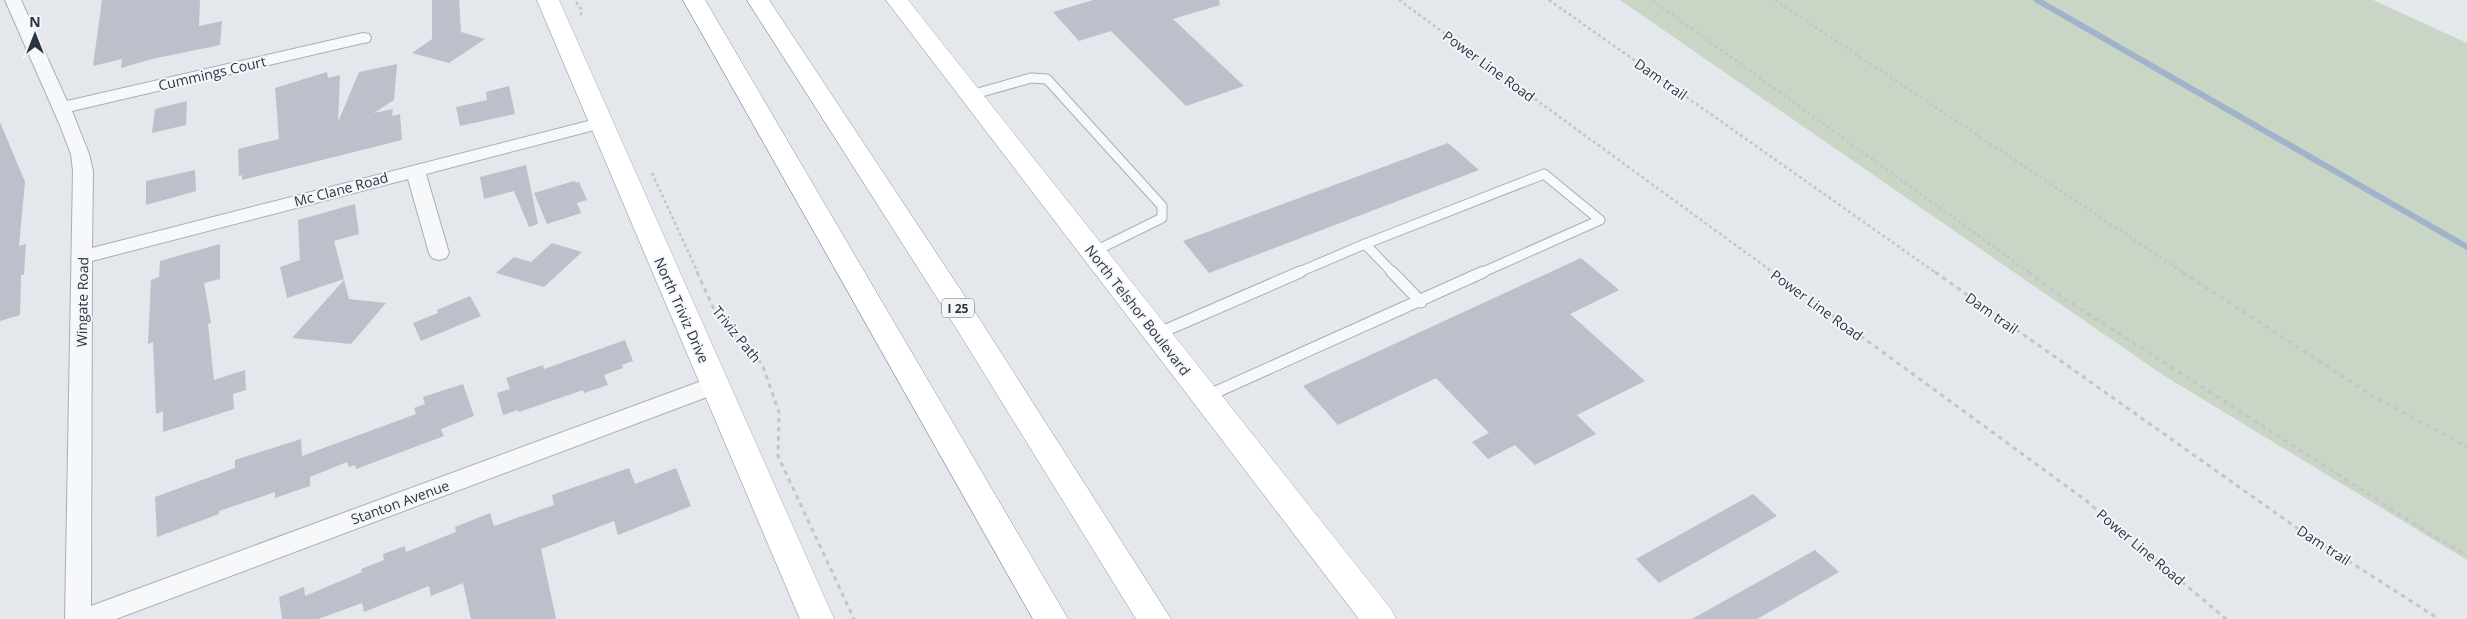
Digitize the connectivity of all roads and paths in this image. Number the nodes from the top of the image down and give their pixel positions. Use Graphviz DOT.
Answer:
graph roads {
  1 [pos="13,0"];
  2 [pos="548,0"];
  3 [pos="574,0"];
  4 [pos="694,0"];
  5 [pos="758,0"];
  6 [pos="897,0"];
  7 [pos="1399,0"];
  8 [pos="1549,0"];
  9 [pos="1652,0"];
  10 [pos="1775,0"];
  11 [pos="581,20"];
  12 [pos="363,38"];
  13 [pos="971,95"];
  14 [pos="61,108"];
  15 [pos="600,123"];
  16 [pos="415,170"];
  17 [pos="651,170"];
  18 [pos="1365,244"];
  19 [pos="1093,252"];
  20 [pos="439,253"];
  21 [pos="82,257"];
  22 [pos="1421,302"];
  23 [pos="1157,334"];
  24 [pos="715,385"];
  25 [pos="1206,397"];
  26 [pos="2467,447"];
  27 [pos="2467,555"];
  28 [pos="78,619"];
  29 [pos="86,619"];
  30 [pos="817,619"];
  31 [pos="854,619"];
  32 [pos="1051,619"];
  33 [pos="1154,619"];
  34 [pos="1379,619"];
  35 [pos="2226,619"];
  36 [pos="2439,619"];
  1 -- 14 [label="street, Wingate Road"];
  2 -- 15 [label="main road, North Triviz Drive"];
  3 -- 11 [label="path"];
  4 -- 32 [label="main road"];
  5 -- 33 [label="main road, I 25"];
  6 -- 13 [label="main road, North Telshor Boulevard"];
  7 -- 35 [label="path, Power Line Road"];
  8 -- 36 [label="path, Dam trail"];
  9 -- 27 [label="path"];
  10 -- 26 [label="path"];
  12 -- 14 [label="street, Cummings Court"];
  13 -- 19 [label="main road, North Telshor Boulevard"];
  13 -- 19 [label="lane"];
  14 -- 21 [label="street, Wingate Road"];
  15 -- 16 [label="street, Mc Clane Road"];
  15 -- 24 [label="main road, North Triviz Drive"];
  16 -- 20 [label="street"];
  16 -- 21 [label="street, Mc Clane Road"];
  17 -- 31 [label="path, Triviz Path"];
  18 -- 22 [label="lane"];
  18 -- 22 [label="lane"];
  18 -- 23 [label="lane"];
  19 -- 23 [label="main road, North Telshor Boulevard"];
  21 -- 28 [label="street, Wingate Road"];
  22 -- 25 [label="lane"];
  23 -- 25 [label="main road, North Telshor Boulevard"];
  24 -- 29 [label="street, Stanton Avenue"];
  24 -- 30 [label="main road, North Triviz Drive"];
  25 -- 34 [label="main road, North Telshor Boulevard"];
}
